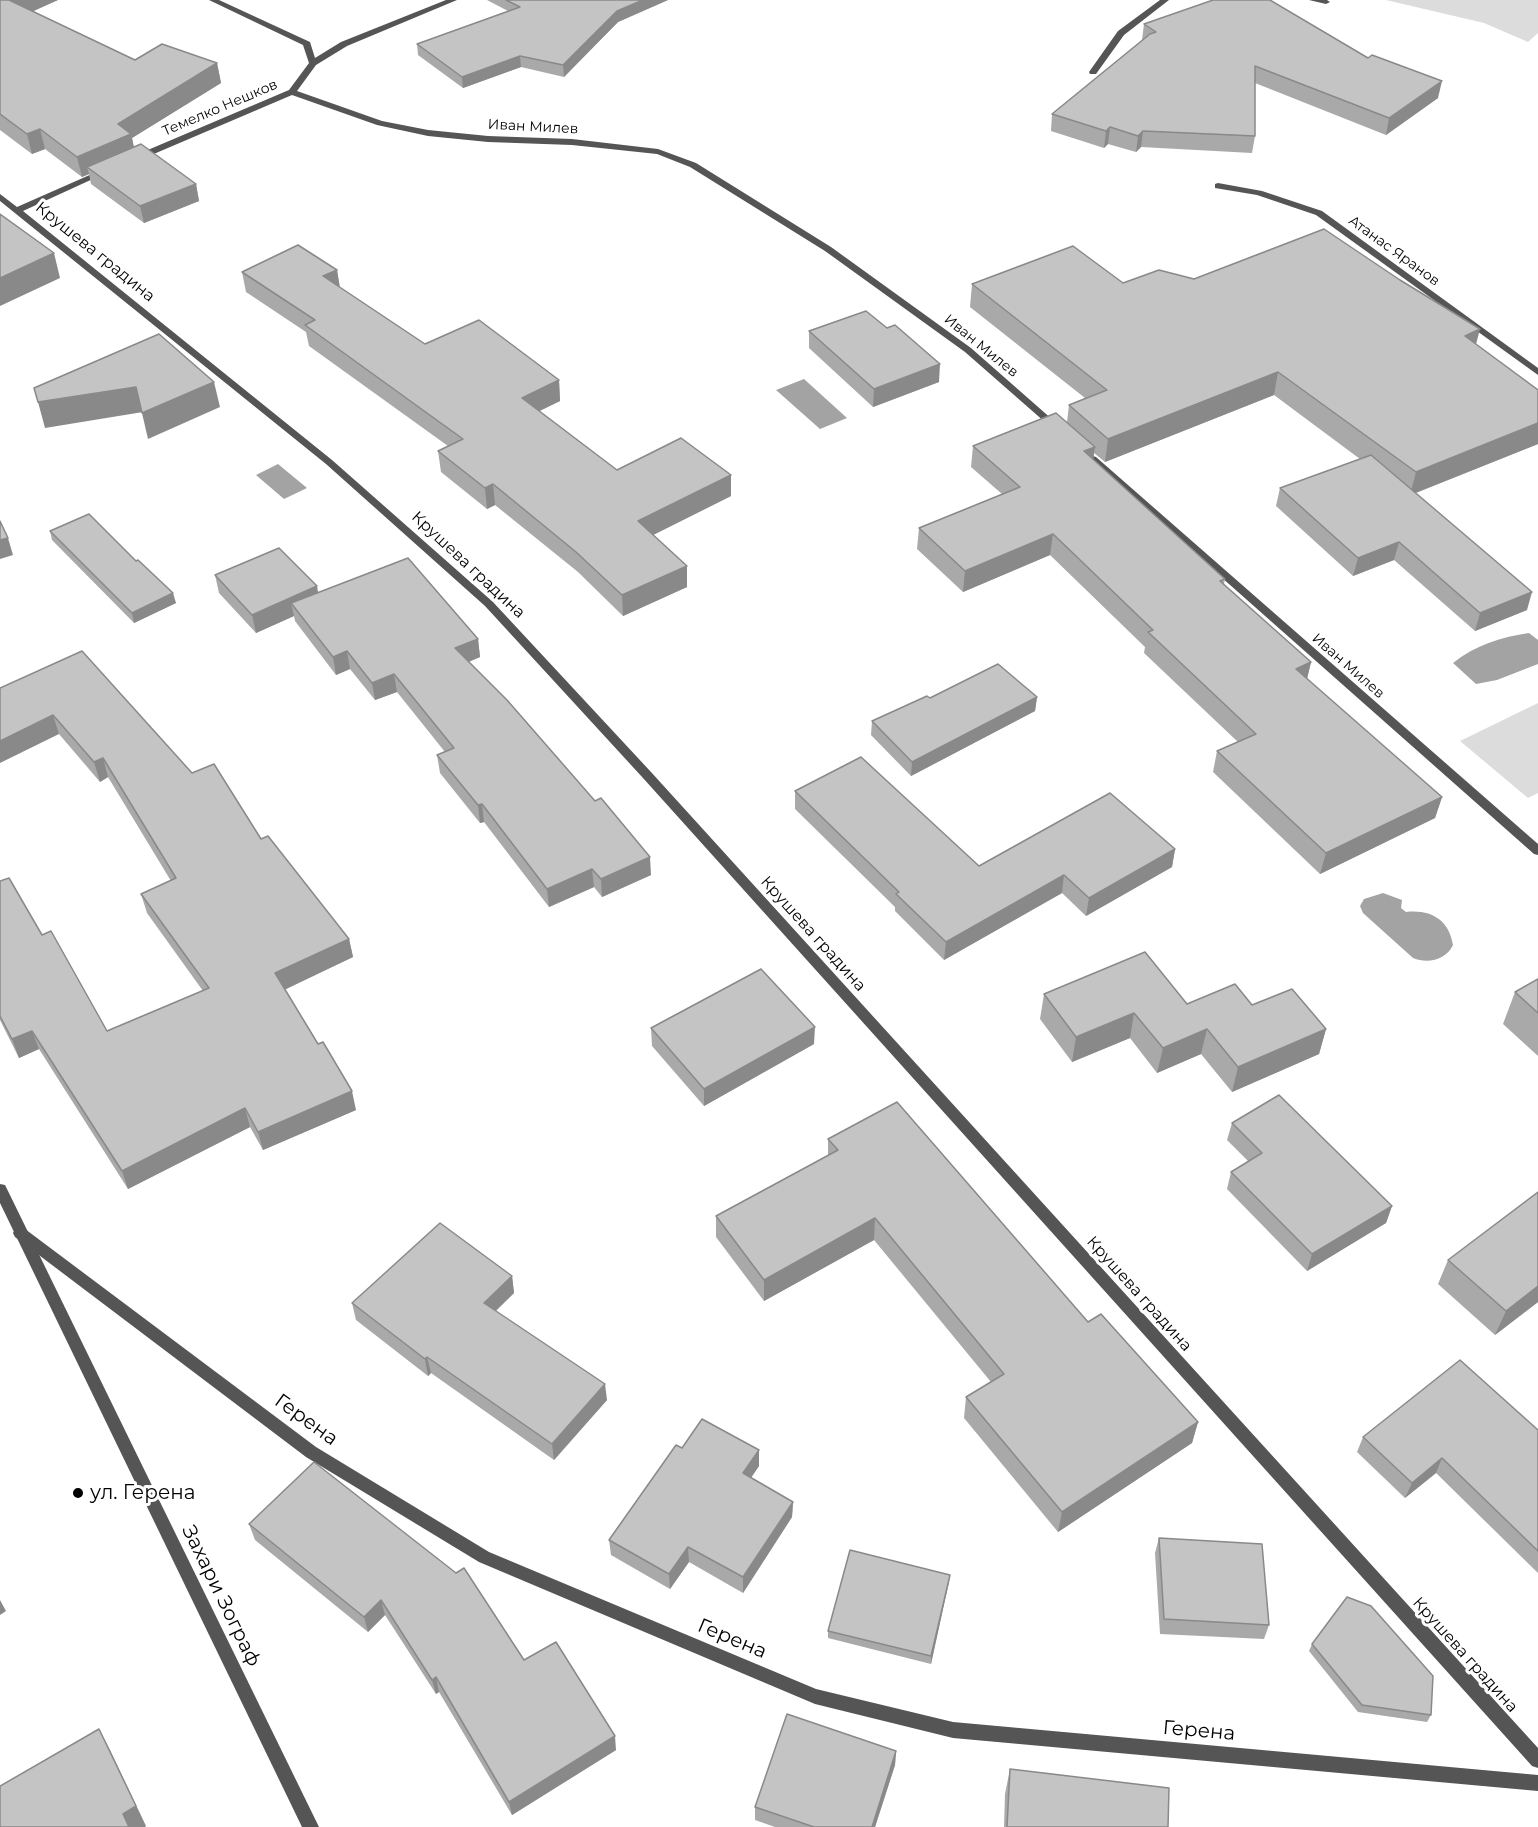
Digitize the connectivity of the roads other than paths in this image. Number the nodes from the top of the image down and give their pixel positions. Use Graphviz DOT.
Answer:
graph roads {
  1 [pos="213,0"];
  2 [pos="453,0"];
  3 [pos="1165,0"];
  4 [pos="1313,0"];
  5 [pos="1326,2"];
  6 [pos="313,63"];
  7 [pos="1093,72"];
  8 [pos="292,92"];
  9 [pos="127,163"];
  10 [pos="116,167"];
  11 [pos="1218,186"];
  12 [pos="0,197"];
  13 [pos="17,210"];
  14 [pos="1538,372"];
  15 [pos="1066,436"];
  16 [pos="1084,452"];
  17 [pos="1538,851"];
  18 [pos="0,1189"];
  19 [pos="19,1233"];
  20 [pos="1538,1760"];
  21 [pos="1538,1783"];
  22 [pos="311,1827"];
  1 -- 6 [label="street"];
  2 -- 6 [label="street, Темелко Нешков"];
  3 -- 7 [label="street"];
  4 -- 5 [label="street"];
  6 -- 8 [label="street, Темелко Нешков"];
  8 -- 9 [label="street, Темелко Нешков"];
  8 -- 15 [label="street, Иван Милев"];
  10 -- 13 [label="street"];
  11 -- 14 [label="street, Атанас Яранов"];
  12 -- 13 [label="street, Крушева градина"];
  13 -- 20 [label="street, Крушева градина"];
  16 -- 17 [label="street, Иван Милев"];
  18 -- 19 [label="street, Захари Зограф"];
  19 -- 21 [label="street, Герена"];
  19 -- 22 [label="street, Захари Зограф"];
}
